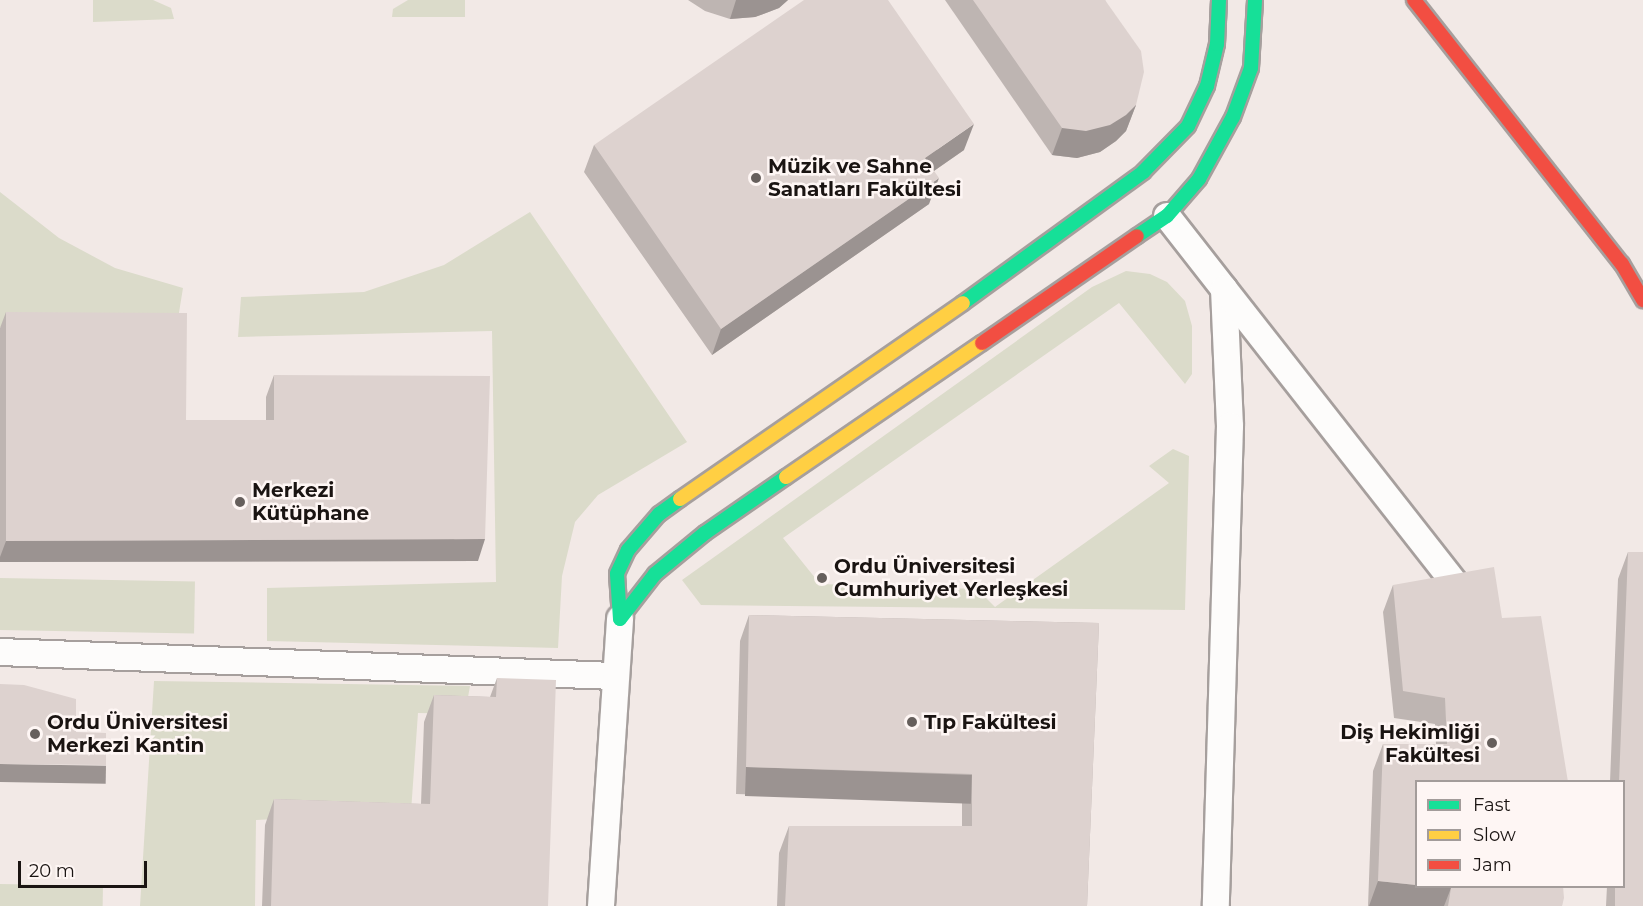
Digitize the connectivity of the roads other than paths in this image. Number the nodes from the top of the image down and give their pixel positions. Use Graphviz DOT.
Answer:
graph roads {
  1 [pos="1219,0"];
  2 [pos="1255,0"];
  3 [pos="1414,0"];
  4 [pos="1167,216"];
  5 [pos="1224,290"];
  6 [pos="1643,300"];
  7 [pos="1460,590"];
  8 [pos="620,619"];
  9 [pos="0,652"];
  10 [pos="614,676"];
  11 [pos="601,906"];
  12 [pos="1216,906"];
  1 -- 8 [label="street"];
  2 -- 4 [label="street"];
  3 -- 6 [label="street"];
  4 -- 5 [label="lane"];
  4 -- 8 [label="street"];
  5 -- 7 [label="lane"];
  5 -- 12 [label="lane"];
  8 -- 10 [label="lane"];
  9 -- 10 [label="lane"];
  10 -- 11 [label="lane"];
}
